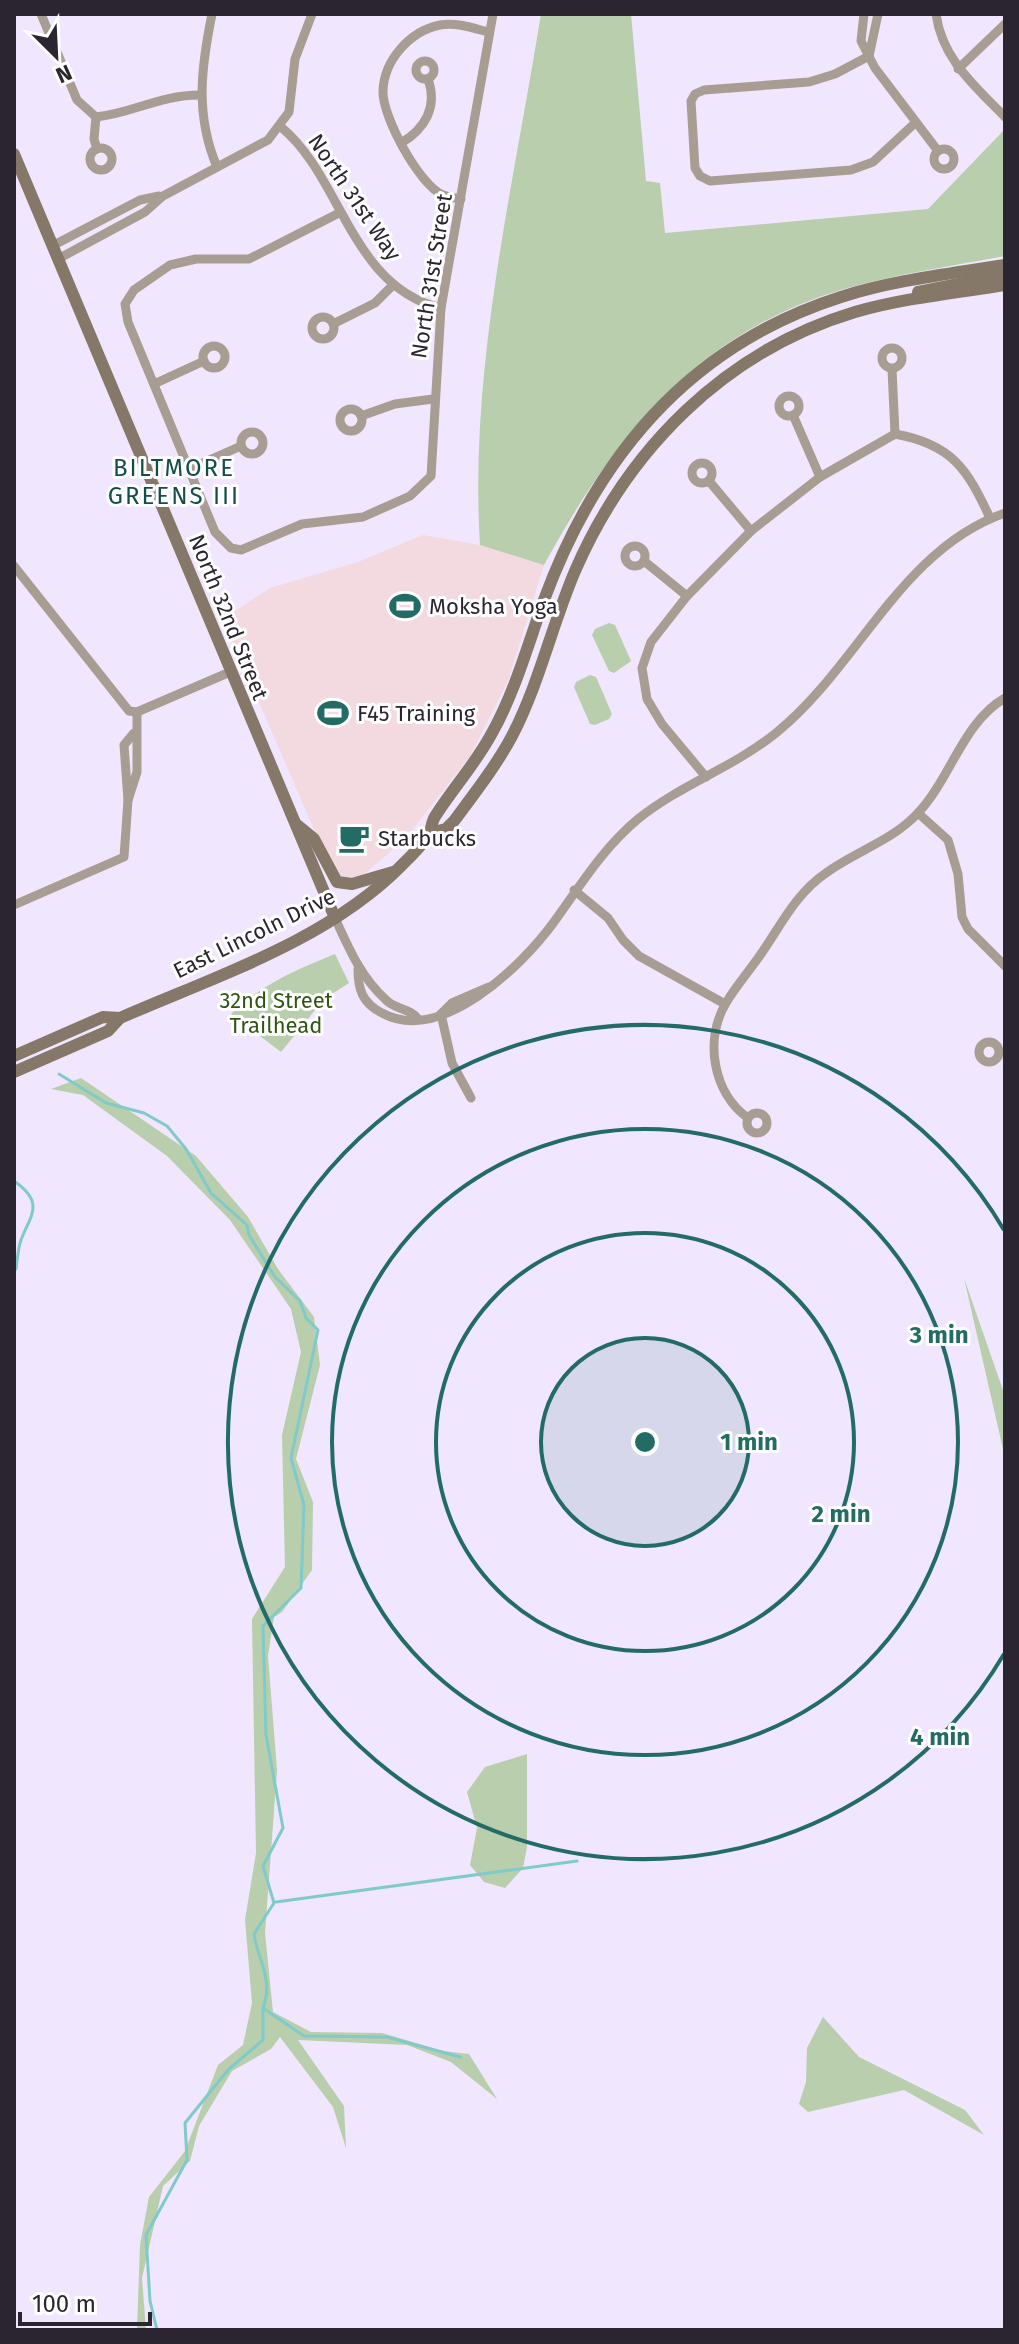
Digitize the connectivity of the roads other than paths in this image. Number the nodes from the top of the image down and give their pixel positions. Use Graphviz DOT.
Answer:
graph roads {
  1 [pos="41,14"];
  2 [pos="212,14"];
  3 [pos="312,14"];
  4 [pos="493,14"];
  5 [pos="864,14"];
  6 [pos="878,14"];
  7 [pos="936,14"];
  8 [pos="1005,24"];
  9 [pos="488,32"];
  10 [pos="869,56"];
  11 [pos="958,69"];
  12 [pos="428,79"];
  13 [pos="200,95"];
  14 [pos="96,117"];
  15 [pos="1005,117"];
  16 [pos="915,123"];
  17 [pos="281,127"];
  18 [pos="401,143"];
  19 [pos="97,149"];
  20 [pos="938,151"];
  21 [pos="14,154"];
  22 [pos="217,167"];
  23 [pos="461,199"];
  24 [pos="339,213"];
  25 [pos="55,253"];
  26 [pos="1005,265"];
  27 [pos="1005,275"];
  28 [pos="979,279"];
  29 [pos="949,284"];
  30 [pos="393,285"];
  31 [pos="1005,285"];
  32 [pos="441,308"];
  33 [pos="333,324"];
  34 [pos="204,361"];
  35 [pos="892,369"];
  36 [pos="154,384"];
  37 [pos="433,399"];
  38 [pos="793,415"];
  39 [pos="361,416"];
  40 [pos="895,434"];
  41 [pos="241,446"];
  42 [pos="189,469"];
  43 [pos="820,477"];
  44 [pos="709,481"];
  45 [pos="1005,513"];
  46 [pos="990,518"];
  47 [pos="751,531"];
  48 [pos="644,561"];
  49 [pos="16,573"];
  50 [pos="687,596"];
  51 [pos="230,672"];
  52 [pos="1005,698"];
  53 [pos="137,712"];
  54 [pos="706,777"];
  55 [pos="918,813"];
  56 [pos="293,822"];
  57 [pos="429,833"];
  58 [pos="396,871"];
  59 [pos="574,890"];
  60 [pos="14,905"];
  61 [pos="335,918"];
  62 [pos="1005,966"];
  63 [pos="358,969"];
  64 [pos="725,1004"];
  65 [pos="396,1007"];
  66 [pos="441,1014"];
  67 [pos="120,1018"];
  68 [pos="391,1018"];
  69 [pos="418,1019"];
  70 [pos="1005,1036"];
  71 [pos="997,1045"];
  72 [pos="14,1056"];
  73 [pos="14,1072"];
  74 [pos="471,1098"];
  75 [pos="748,1118"];
  1 -- 14 [label="street"];
  2 -- 13 [label="street"];
  3 -- 17 [label="street"];
  4 -- 9 [label="street, North 31st Street"];
  5 -- 10 [label="street"];
  6 -- 10 [label="street"];
  7 -- 11 [label="street"];
  8 -- 11 [label="street"];
  9 -- 18 [label="street"];
  9 -- 23 [label="street, North 31st Street"];
  10 -- 16 [label="street"];
  10 -- 16 [label="street"];
  11 -- 15 [label="street"];
  12 -- 18 [label="street"];
  13 -- 14 [label="street"];
  13 -- 22 [label="street"];
  14 -- 19 [label="street"];
  16 -- 20 [label="street"];
  17 -- 22 [label="street"];
  17 -- 24 [label="street, North 31st Way"];
  18 -- 23 [label="street"];
  21 -- 25 [label="main road, North 32nd Street"];
  22 -- 25 [label="street"];
  23 -- 32 [label="street, North 31st Street"];
  24 -- 30 [label="street, North 31st Way"];
  24 -- 36 [label="street"];
  25 -- 51 [label="main road, North 32nd Street"];
  26 -- 28 [label="main road, East Lincoln Drive"];
  27 -- 28 [label="main road"];
  28 -- 29 [label="main road, East Lincoln Drive"];
  28 -- 29 [label="main road, East Lincoln Drive"];
  28 -- 31 [label="main road, East Lincoln Drive"];
  29 -- 57 [label="main road, East Lincoln Drive"];
  29 -- 57 [label="main road, East Lincoln Drive"];
  30 -- 32 [label="street, North 31st Way"];
  30 -- 33 [label="street"];
  32 -- 37 [label="street, North 31st Street"];
  34 -- 36 [label="street"];
  35 -- 40 [label="street"];
  36 -- 42 [label="street"];
  37 -- 39 [label="street"];
  37 -- 42 [label="street, North 31st Street"];
  38 -- 43 [label="street"];
  40 -- 43 [label="street"];
  40 -- 46 [label="street"];
  41 -- 42 [label="street"];
  43 -- 47 [label="street"];
  44 -- 47 [label="street"];
  45 -- 46 [label="street"];
  46 -- 54 [label="street"];
  47 -- 50 [label="street"];
  48 -- 50 [label="street"];
  49 -- 53 [label="street"];
  50 -- 54 [label="street"];
  51 -- 53 [label="street"];
  51 -- 56 [label="main road, North 32nd Street"];
  52 -- 55 [label="street"];
  53 -- 60 [label="street"];
  54 -- 59 [label="street"];
  55 -- 62 [label="street"];
  55 -- 64 [label="street"];
  56 -- 58 [label="main road"];
  56 -- 61 [label="main road, North 32nd Street"];
  57 -- 58 [label="main road, East Lincoln Drive"];
  58 -- 61 [label="main road, East Lincoln Drive"];
  59 -- 64 [label="street"];
  59 -- 66 [label="street"];
  61 -- 63 [label="street"];
  61 -- 67 [label="main road, East Lincoln Drive"];
  63 -- 65 [label="street"];
  63 -- 68 [label="street"];
  64 -- 75 [label="street"];
  65 -- 68 [label="street"];
  65 -- 69 [label="street"];
  66 -- 69 [label="street"];
  66 -- 74 [label="street"];
  67 -- 72 [label="main road, East Lincoln Drive"];
  67 -- 73 [label="main road, East Lincoln Drive"];
  68 -- 69 [label="street"];
  70 -- 71 [label="street"];
}
